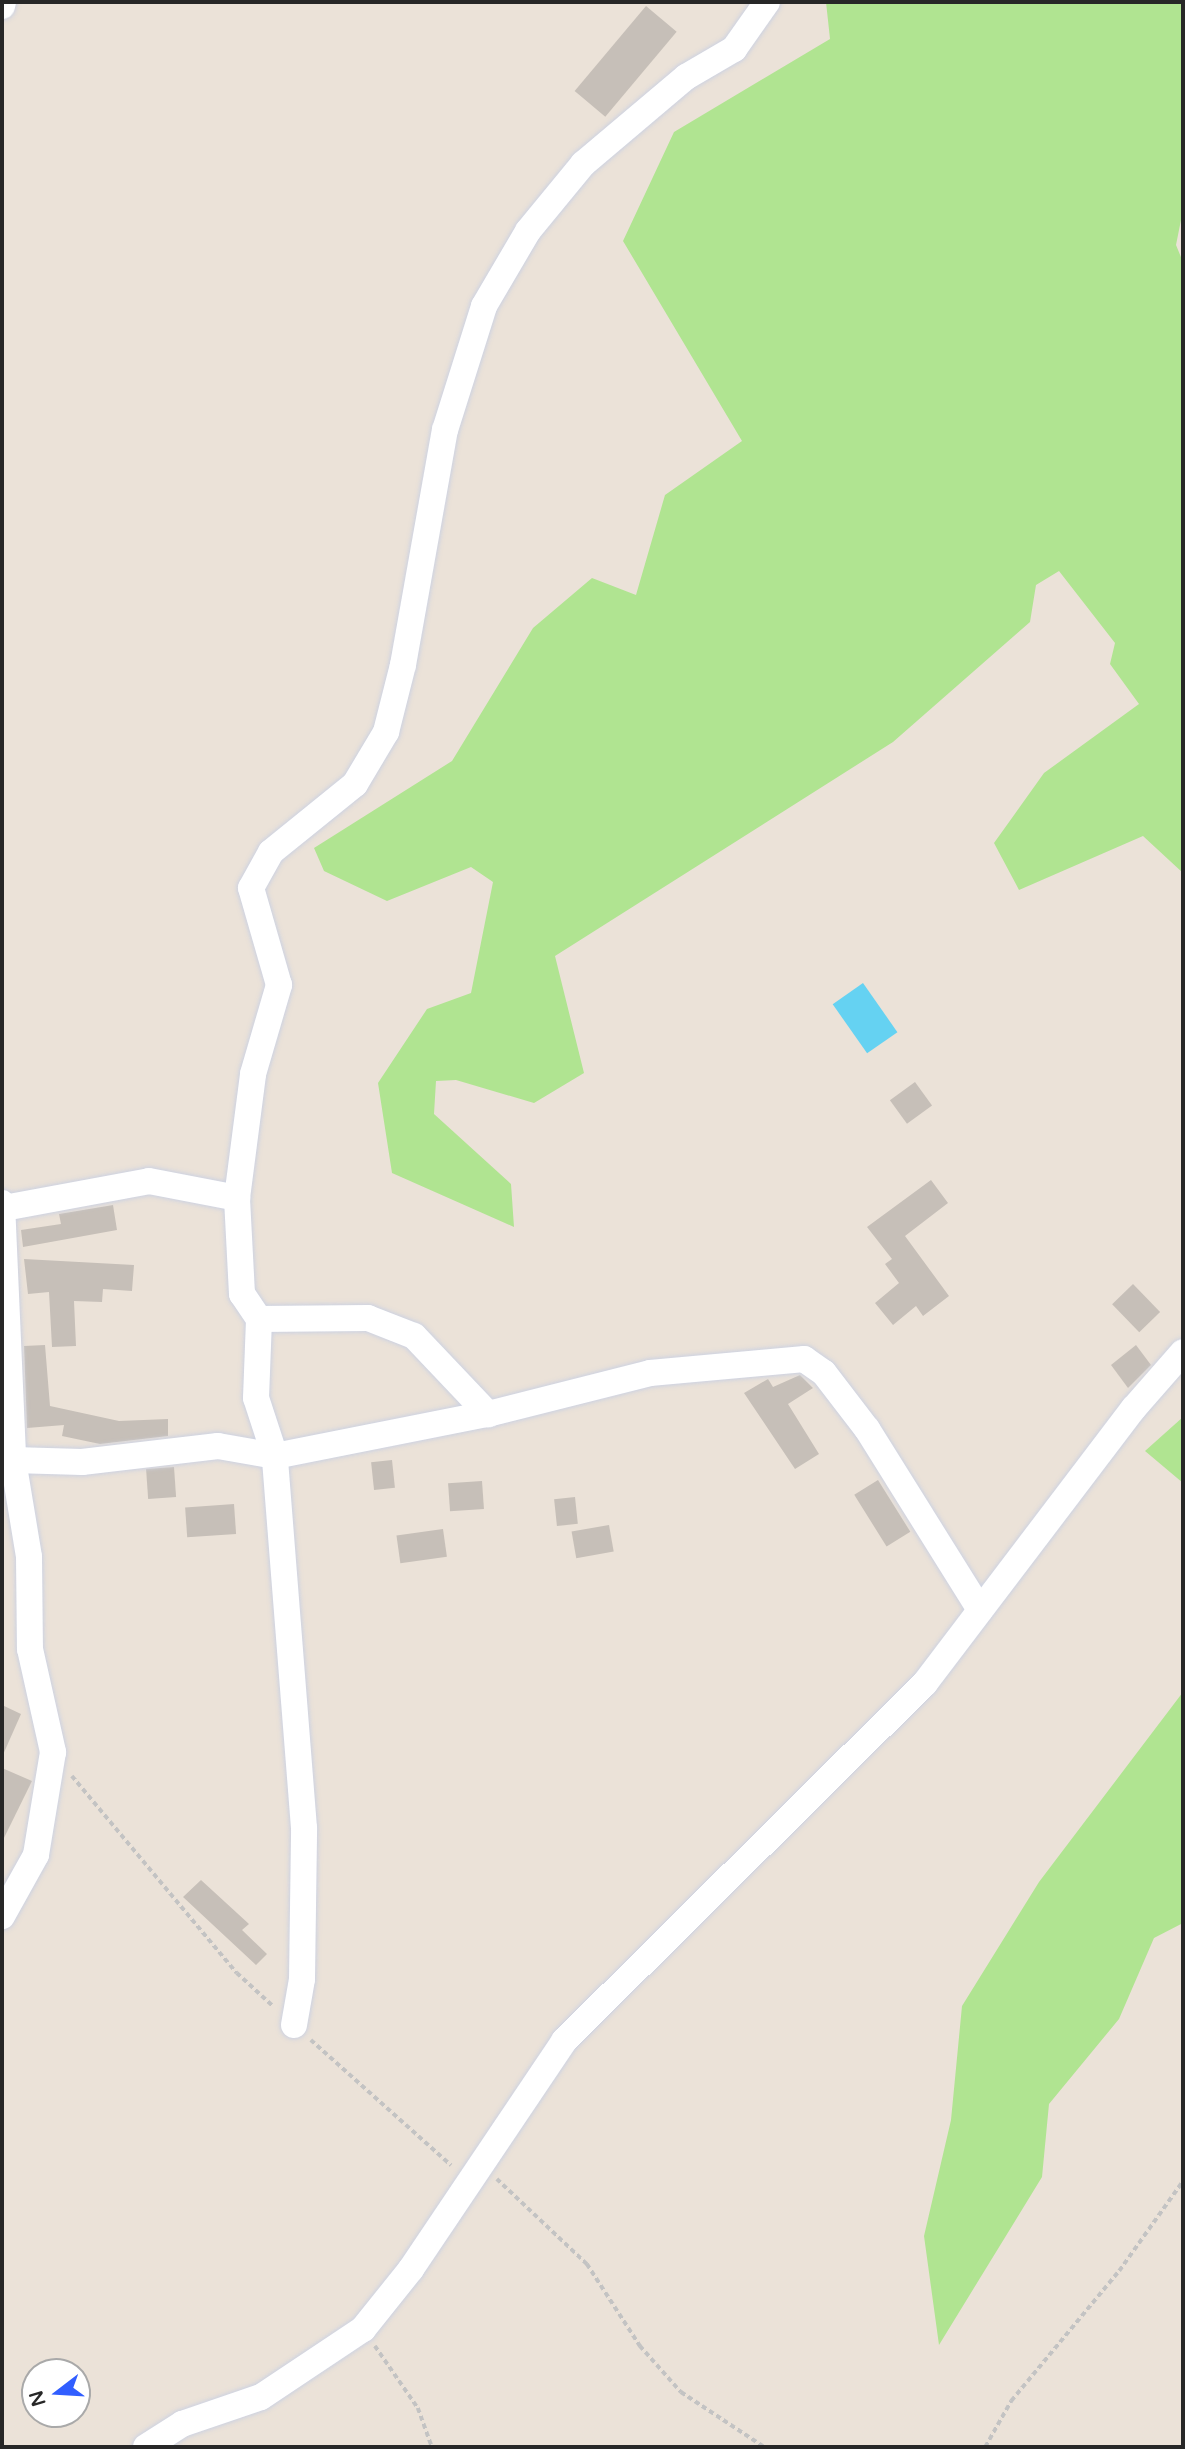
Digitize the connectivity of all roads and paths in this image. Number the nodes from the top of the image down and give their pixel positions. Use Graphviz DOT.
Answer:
graph roads {
  1 [pos="767,2"];
  2 [pos="237,1198"];
  3 [pos="3,1205"];
  4 [pos="259,1319"];
  5 [pos="1183,1352"];
  6 [pos="488,1414"];
  7 [pos="275,1456"];
  8 [pos="13,1460"];
  9 [pos="980,1610"];
  10 [pos="53,1752"];
  11 [pos="2,1916"];
  12 [pos="294,2025"];
  13 [pos="473,2173"];
  14 [pos="1183,2181"];
  15 [pos="363,2329"];
  16 [pos="146,2447"];
  17 [pos="432,2447"];
  18 [pos="764,2447"];
  19 [pos="985,2447"];
  1 -- 2 [label="street"];
  2 -- 3 [label="street"];
  2 -- 4 [label="street"];
  3 -- 8 [label="street"];
  4 -- 6 [label="street"];
  4 -- 7 [label="street"];
  5 -- 9 [label="street"];
  6 -- 7 [label="street"];
  6 -- 9 [label="street"];
  7 -- 8 [label="street"];
  7 -- 12 [label="street"];
  8 -- 10 [label="street"];
  9 -- 13 [label="street"];
  10 -- 11 [label="street"];
  10 -- 12 [label="path"];
  12 -- 13 [label="path"];
  13 -- 15 [label="street"];
  13 -- 18 [label="path"];
  14 -- 19 [label="path"];
  15 -- 16 [label="street"];
  15 -- 17 [label="path"];
}
